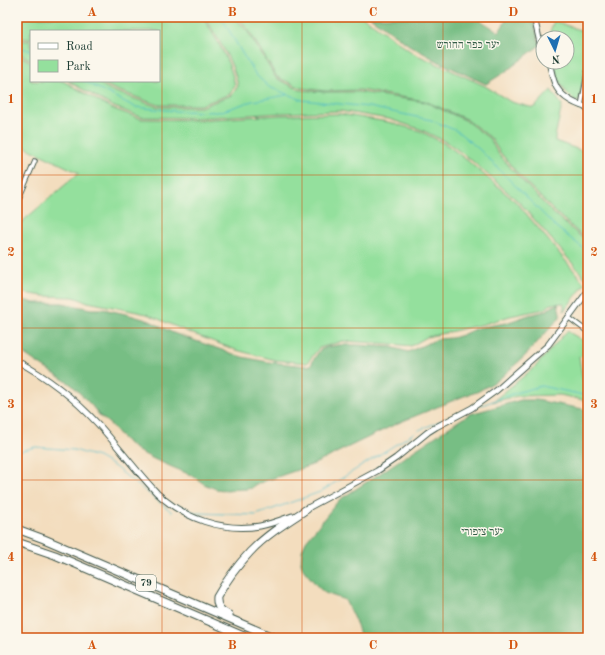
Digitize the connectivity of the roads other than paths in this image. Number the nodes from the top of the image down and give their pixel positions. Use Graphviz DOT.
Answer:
graph roads {
  1 [pos="534,17"];
  2 [pos="537,17"];
  3 [pos="538,30"];
  4 [pos="540,30"];
  5 [pos="588,69"];
  6 [pos="551,70"];
  7 [pos="581,106"];
  8 [pos="588,108"];
  9 [pos="35,161"];
  10 [pos="17,203"];
  11 [pos="588,291"];
  12 [pos="568,317"];
  13 [pos="588,332"];
  14 [pos="17,361"];
  15 [pos="307,509"];
  16 [pos="17,527"];
  17 [pos="17,542"];
  18 [pos="248,638"];
  19 [pos="275,638"];
  1 -- 3 [label="main road"];
  2 -- 4 [label="main road"];
  5 -- 7 [label="street"];
  6 -- 7 [label="main road"];
  7 -- 8 [label="main road"];
  9 -- 10 [label="street"];
  11 -- 12 [label="main road"];
  12 -- 13 [label="street"];
  12 -- 15 [label="main road"];
  14 -- 15 [label="main road"];
  15 -- 19 [label="highway"];
  16 -- 19 [label="highway, 79"];
  17 -- 18 [label="highway, 79"];
}
